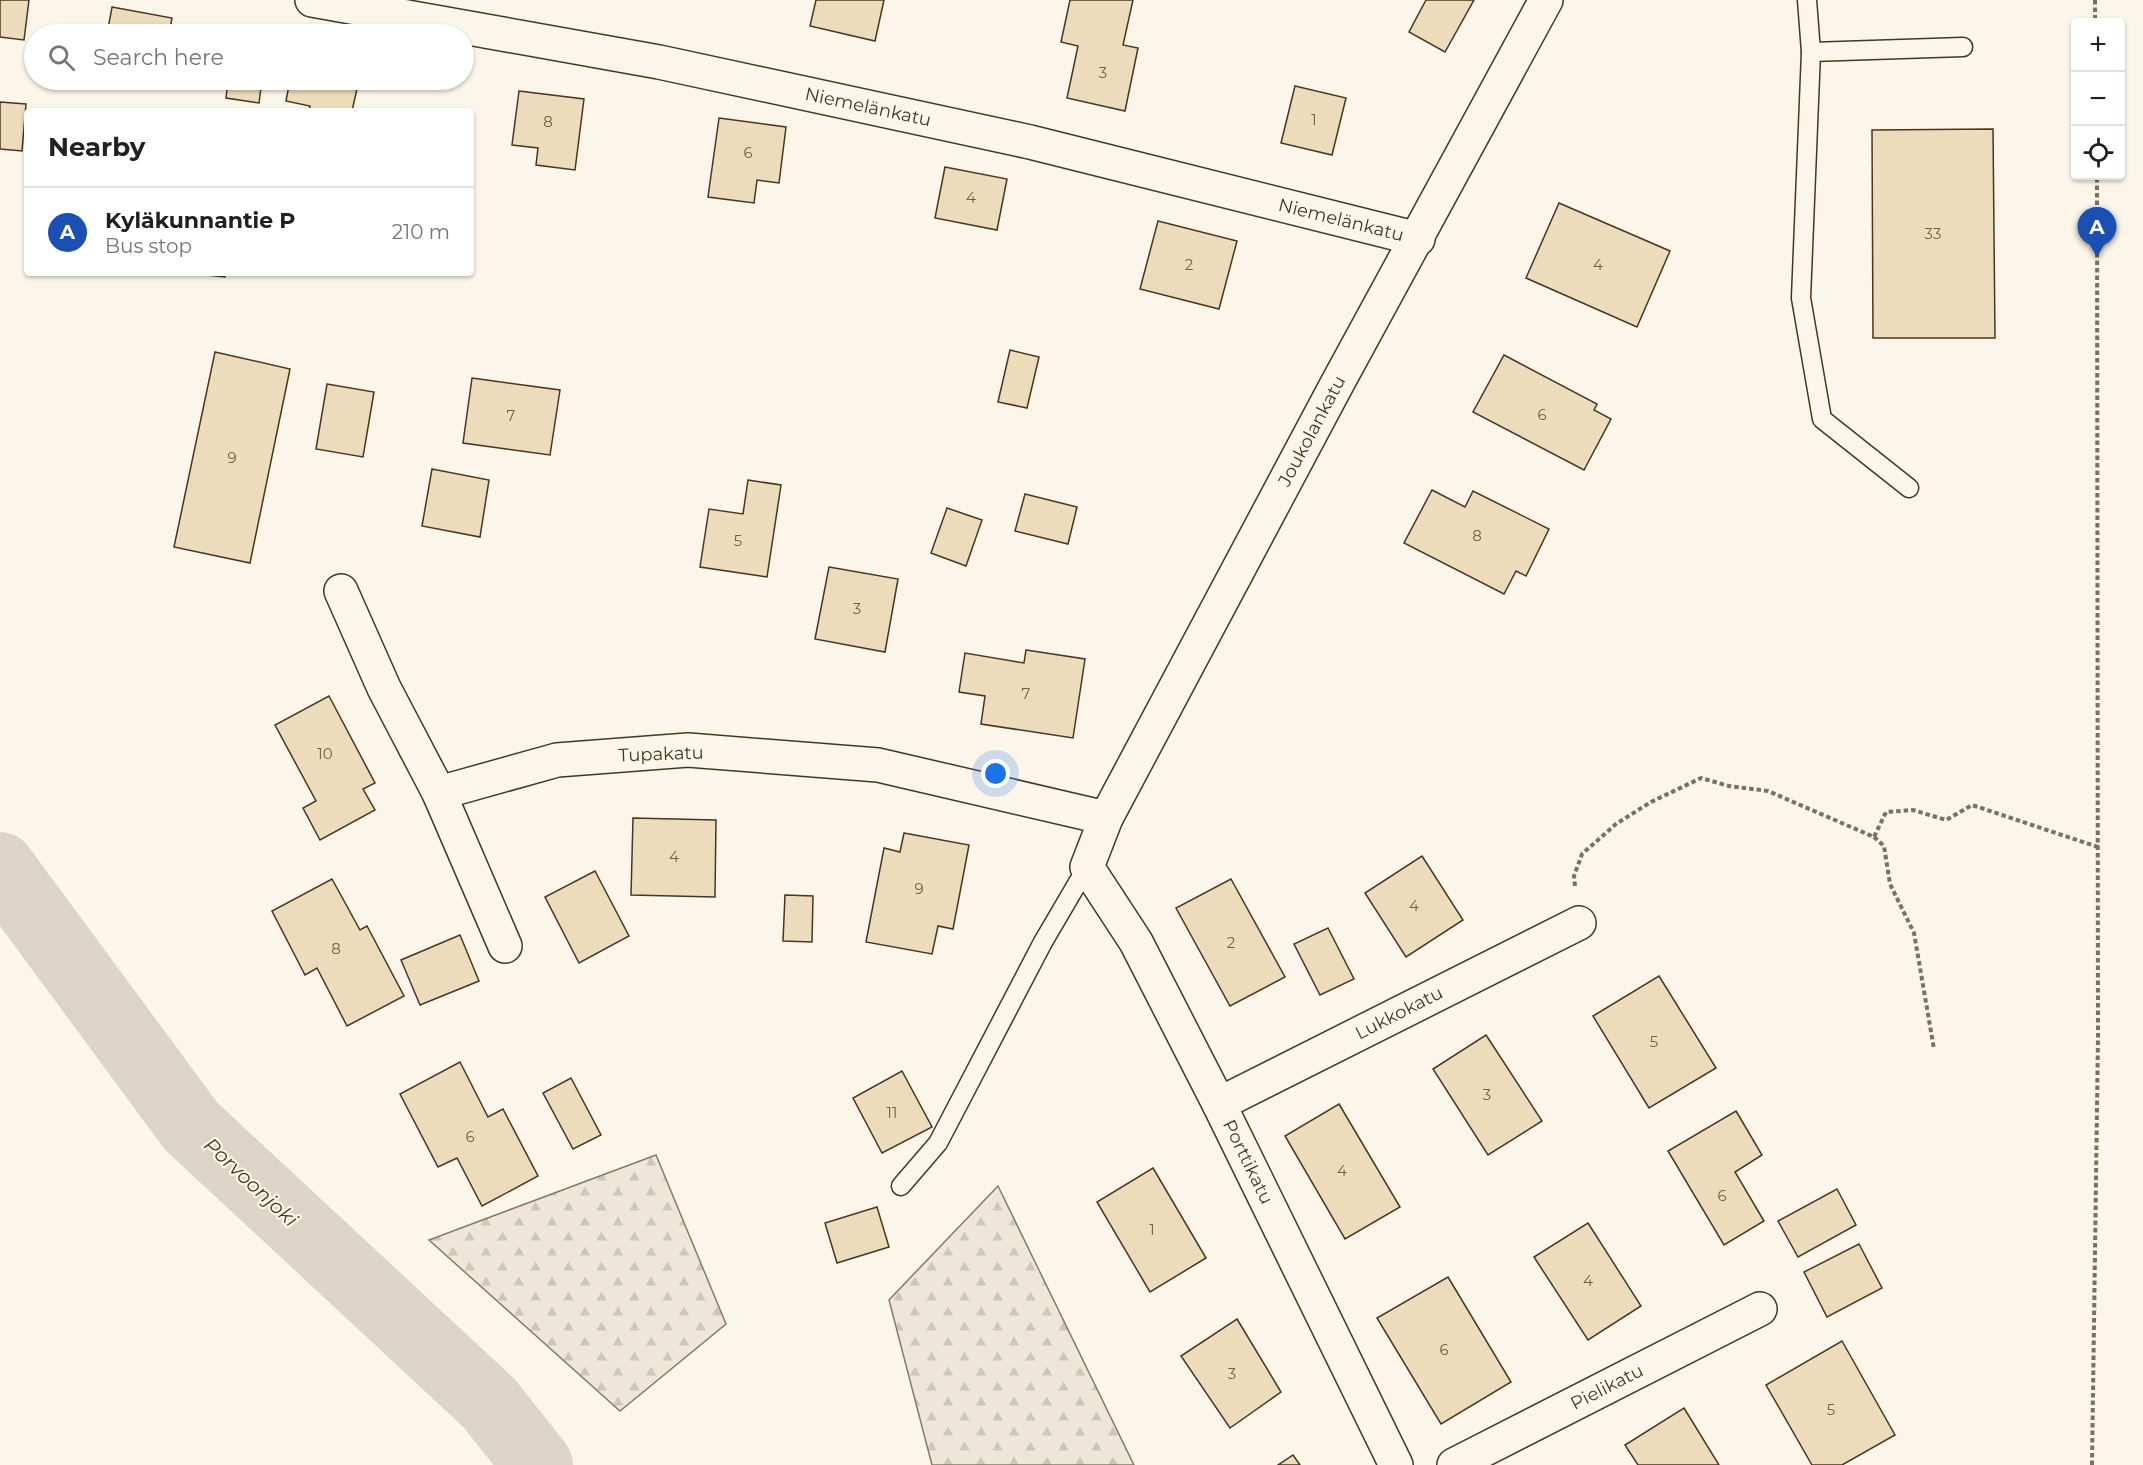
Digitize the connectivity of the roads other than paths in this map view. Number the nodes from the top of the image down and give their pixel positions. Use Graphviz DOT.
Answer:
graph roads {
  1 [pos="312,0"];
  2 [pos="1546,0"];
  3 [pos="1807,0"];
  4 [pos="445,24"];
  5 [pos="474,29"];
  6 [pos="1963,48"];
  7 [pos="1811,52"];
  8 [pos="1418,239"];
  9 [pos="1909,488"];
  10 [pos="341,591"];
  11 [pos="439,793"];
  12 [pos="1106,818"];
  13 [pos="1087,867"];
  14 [pos="1579,923"];
  15 [pos="505,946"];
  16 [pos="1219,1104"];
  17 [pos="901,1186"];
  18 [pos="1760,1309"];
  19 [pos="1396,1465"];
  20 [pos="1454,1465"];
  1 -- 4 [label="street, Niemelänkatu"];
  2 -- 8 [label="street, Joukolankatu"];
  3 -- 7 [label="lane"];
  5 -- 8 [label="street, Niemelänkatu"];
  6 -- 7 [label="lane"];
  7 -- 9 [label="lane"];
  8 -- 12 [label="street, Joukolankatu"];
  10 -- 11 [label="street"];
  11 -- 12 [label="street, Tupakatu"];
  11 -- 15 [label="street"];
  12 -- 13 [label="street, Joukolankatu"];
  13 -- 16 [label="street, Porttikatu"];
  13 -- 17 [label="lane"];
  14 -- 16 [label="street, Lukkokatu"];
  16 -- 19 [label="street, Porttikatu"];
  18 -- 20 [label="street, Pielikatu"];
}
